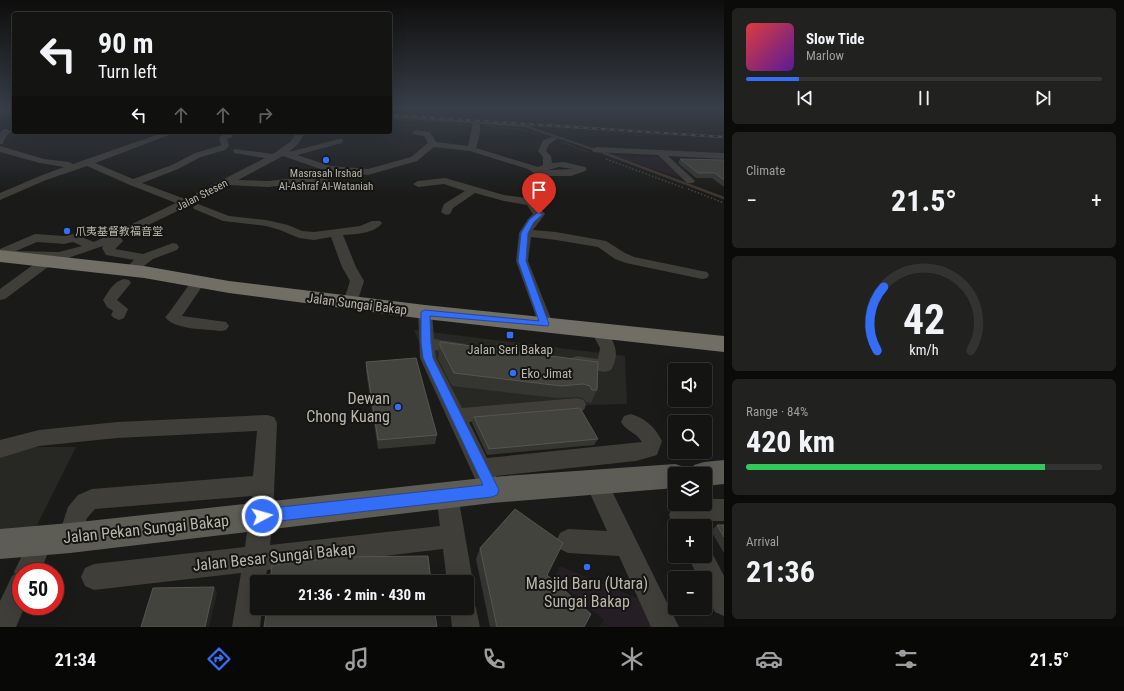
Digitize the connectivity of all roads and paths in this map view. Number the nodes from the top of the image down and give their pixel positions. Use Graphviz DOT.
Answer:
graph roads {
  1 [pos="146,137"];
  2 [pos="157,137"];
  3 [pos="225,137"];
  4 [pos="299,137"];
  5 [pos="334,137"];
  6 [pos="429,137"];
  7 [pos="475,137"];
  8 [pos="548,137"];
  9 [pos="553,139"];
  10 [pos="432,144"];
  11 [pos="0,149"];
  12 [pos="122,149"];
  13 [pos="471,149"];
  14 [pos="10,151"];
  15 [pos="237,151"];
  16 [pos="594,152"];
  17 [pos="0,153"];
  18 [pos="281,155"];
  19 [pos="663,155"];
  20 [pos="605,158"];
  21 [pos="722,160"];
  22 [pos="90,164"];
  23 [pos="71,165"];
  24 [pos="57,167"];
  25 [pos="542,170"];
  26 [pos="368,172"];
  27 [pos="690,180"];
  28 [pos="228,182"];
  29 [pos="133,183"];
  30 [pos="241,183"];
  31 [pos="377,183"];
  32 [pos="418,184"];
  33 [pos="345,186"];
  34 [pos="473,190"];
  35 [pos="0,193"];
  36 [pos="0,197"];
  37 [pos="530,202"];
  38 [pos="724,203"];
  39 [pos="183,205"];
  40 [pos="198,207"];
  41 [pos="446,212"];
  42 [pos="376,223"];
  43 [pos="525,233"];
  44 [pos="336,234"];
  45 [pos="114,236"];
  46 [pos="94,246"];
  47 [pos="173,247"];
  48 [pos="0,255"];
  49 [pos="39,267"];
  50 [pos="100,267"];
  51 [pos="0,268"];
  52 [pos="132,271"];
  53 [pos="702,275"];
  54 [pos="188,285"];
  55 [pos="0,296"];
  56 [pos="350,303"];
  57 [pos="425,312"];
  58 [pos="119,316"];
  59 [pos="545,324"];
  60 [pos="222,326"];
  61 [pos="599,331"];
  62 [pos="426,343"];
  63 [pos="724,344"];
  64 [pos="473,349"];
  65 [pos="558,360"];
  66 [pos="577,405"];
  67 [pos="456,416"];
  68 [pos="631,422"];
  69 [pos="0,448"];
  70 [pos="724,472"];
  71 [pos="712,473"];
  72 [pos="668,477"];
  73 [pos="487,479"];
  74 [pos="596,482"];
  75 [pos="264,485"];
  76 [pos="447,495"];
  77 [pos="724,510"];
  78 [pos="262,516"];
  79 [pos="683,519"];
  80 [pos="454,536"];
  81 [pos="70,538"];
  82 [pos="41,540"];
  83 [pos="568,541"];
  84 [pos="0,544"];
  85 [pos="625,544"];
  86 [pos="256,559"];
  87 [pos="31,563"];
  88 [pos="704,563"];
  89 [pos="459,575"];
  90 [pos="94,577"];
  91 [pos="724,603"];
  92 [pos="12,605"];
  93 [pos="464,615"];
  94 [pos="2,627"];
  95 [pos="246,627"];
  96 [pos="466,627"];
  97 [pos="665,627"];
  1 -- 24 [label="street"];
  2 -- 12 [label="street"];
  3 -- 29 [label="street"];
  4 -- 18 [label="street, Jalan Stesen"];
  5 -- 18 [label="street"];
  6 -- 10 [label="street"];
  7 -- 13 [label="street"];
  8 -- 9 [label="path"];
  9 -- 16 [label="path"];
  9 -- 25 [label="street"];
  10 -- 13 [label="street"];
  10 -- 26 [label="street"];
  11 -- 14 [label="street"];
  12 -- 22 [label="street"];
  12 -- 23 [label="street"];
  13 -- 25 [label="street"];
  14 -- 17 [label="street"];
  14 -- 24 [label="street"];
  15 -- 18 [label="street"];
  16 -- 19 [label="street"];
  18 -- 26 [label="street"];
  18 -- 28 [label="street, Jalan Stesen"];
  19 -- 21 [label="street"];
  19 -- 27 [label="street"];
  20 -- 38 [label="path"];
  22 -- 23 [label="street"];
  22 -- 29 [label="street"];
  23 -- 24 [label="street"];
  23 -- 36 [label="street"];
  24 -- 35 [label="street"];
  25 -- 37 [label="street"];
  26 -- 31 [label="street"];
  28 -- 30 [label="street"];
  28 -- 39 [label="street, Jalan Stesen"];
  29 -- 39 [label="street"];
  30 -- 33 [label="street"];
  30 -- 40 [label="street"];
  32 -- 34 [label="street"];
  34 -- 37 [label="street"];
  34 -- 41 [label="street"];
  37 -- 43 [label="street"];
  39 -- 40 [label="street"];
  39 -- 45 [label="street, Jalan Stesen"];
  40 -- 44 [label="street"];
  42 -- 44 [label="street"];
  43 -- 53 [label="street"];
  43 -- 59 [label="street"];
  44 -- 56 [label="street"];
  45 -- 46 [label="street, Jalan Stesen"];
  45 -- 52 [label="street"];
  46 -- 48 [label="street, Jalan Stesen"];
  46 -- 48 [label="street"];
  46 -- 50 [label="street, Jalan Stesen"];
  47 -- 52 [label="street"];
  48 -- 49 [label="highway, Jalan Sungai Bakap"];
  49 -- 50 [label="highway, Jalan Sungai Bakap"];
  49 -- 51 [label="highway, Jalan Sungai Bakap"];
  49 -- 52 [label="highway, Jalan Sungai Bakap"];
  49 -- 55 [label="street"];
  50 -- 52 [label="highway, Jalan Sungai Bakap"];
  52 -- 54 [label="highway, Jalan Sungai Bakap"];
  52 -- 58 [label="street"];
  54 -- 56 [label="highway, Jalan Sungai Bakap"];
  54 -- 60 [label="street"];
  56 -- 57 [label="highway, Jalan Sungai Bakap"];
  57 -- 59 [label="highway, Jalan Sungai Bakap"];
  57 -- 62 [label="street"];
  59 -- 61 [label="highway, Jalan Sungai Bakap"];
  61 -- 63 [label="highway, Jalan Sungai Bakap"];
  61 -- 65 [label="street"];
  62 -- 64 [label="street"];
  62 -- 67 [label="street"];
  66 -- 67 [label="street"];
  67 -- 73 [label="street"];
  68 -- 73 [label="street"];
  69 -- 75 [label="street"];
  70 -- 71 [label="main road"];
  72 -- 74 [label="main road, Jalan Pekan Sungai Bakap"];
  73 -- 74 [label="main road, Jalan Pekan Sungai Bakap"];
  73 -- 76 [label="main road, Jalan Pekan Sungai Bakap"];
  74 -- 85 [label="street"];
  75 -- 78 [label="street"];
  75 -- 81 [label="street"];
  76 -- 78 [label="main road, Jalan Pekan Sungai Bakap"];
  76 -- 80 [label="street"];
  77 -- 79 [label="street"];
  78 -- 81 [label="main road, Jalan Pekan Sungai Bakap"];
  78 -- 86 [label="street"];
  80 -- 86 [label="street, Jalan Besar Sungai Bakap"];
  80 -- 89 [label="street"];
  81 -- 82 [label="main road, Jalan Pekan Sungai Bakap"];
  82 -- 84 [label="main road, Jalan Pekan Sungai Bakap"];
  82 -- 87 [label="street"];
  83 -- 85 [label="street"];
  85 -- 97 [label="street"];
  86 -- 90 [label="street, Jalan Besar Sungai Bakap"];
  86 -- 95 [label="street"];
  88 -- 91 [label="street"];
  92 -- 94 [label="street"];
  93 -- 96 [label="street"];
}
